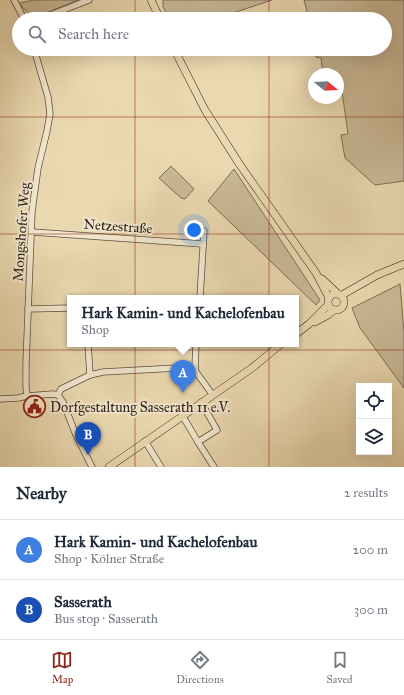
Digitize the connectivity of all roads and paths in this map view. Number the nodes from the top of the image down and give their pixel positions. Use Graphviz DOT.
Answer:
graph roads {
  1 [pos="14,0"];
  2 [pos="89,0"];
  3 [pos="151,0"];
  4 [pos="156,0"];
  5 [pos="20,12"];
  6 [pos="58,12"];
  7 [pos="157,12"];
  8 [pos="159,12"];
  9 [pos="36,56"];
  10 [pos="178,56"];
  11 [pos="32,232"];
  12 [pos="204,232"];
  13 [pos="203,244"];
  14 [pos="404,264"];
  15 [pos="316,273"];
  16 [pos="200,295"];
  17 [pos="341,297"];
  18 [pos="330,304"];
  19 [pos="67,308"];
  20 [pos="28,309"];
  21 [pos="299,332"];
  22 [pos="88,347"];
  23 [pos="196,347"];
  24 [pos="277,347"];
  25 [pos="195,367"];
  26 [pos="90,375"];
  27 [pos="212,394"];
  28 [pos="58,395"];
  29 [pos="27,396"];
  30 [pos="0,399"];
  31 [pos="201,402"];
  32 [pos="182,415"];
  33 [pos="145,441"];
  34 [pos="198,442"];
  35 [pos="92,467"];
  36 [pos="109,467"];
  37 [pos="161,467"];
  38 [pos="214,467"];
  1 -- 5 [label="street"];
  2 -- 6 [label="street"];
  3 -- 7 [label="main road"];
  4 -- 8 [label="main road"];
  9 -- 11 [label="street, Mongshofer Weg"];
  10 -- 15 [label="main road"];
  11 -- 13 [label="street, Netzestraße"];
  11 -- 20 [label="street, Mongshofer Weg"];
  12 -- 13 [label="street"];
  13 -- 16 [label="street"];
  14 -- 17 [label="main road"];
  15 -- 17 [label="main road"];
  15 -- 18 [label="main road"];
  17 -- 18 [label="main road"];
  17 -- 18 [label="main road"];
  18 -- 21 [label="main road"];
  19 -- 20 [label="street"];
  20 -- 29 [label="street, Mongshofer Weg"];
  22 -- 26 [label="street"];
  23 -- 25 [label="street"];
  24 -- 27 [label="main road"];
  25 -- 26 [label="street"];
  25 -- 27 [label="street"];
  26 -- 28 [label="street"];
  27 -- 31 [label="main road"];
  28 -- 29 [label="street"];
  28 -- 35 [label="street"];
  29 -- 30 [label="street"];
  31 -- 32 [label="main road"];
  31 -- 34 [label="street"];
  32 -- 33 [label="main road"];
  32 -- 34 [label="street"];
  33 -- 36 [label="main road"];
  33 -- 37 [label="street"];
  34 -- 38 [label="street"];
}
